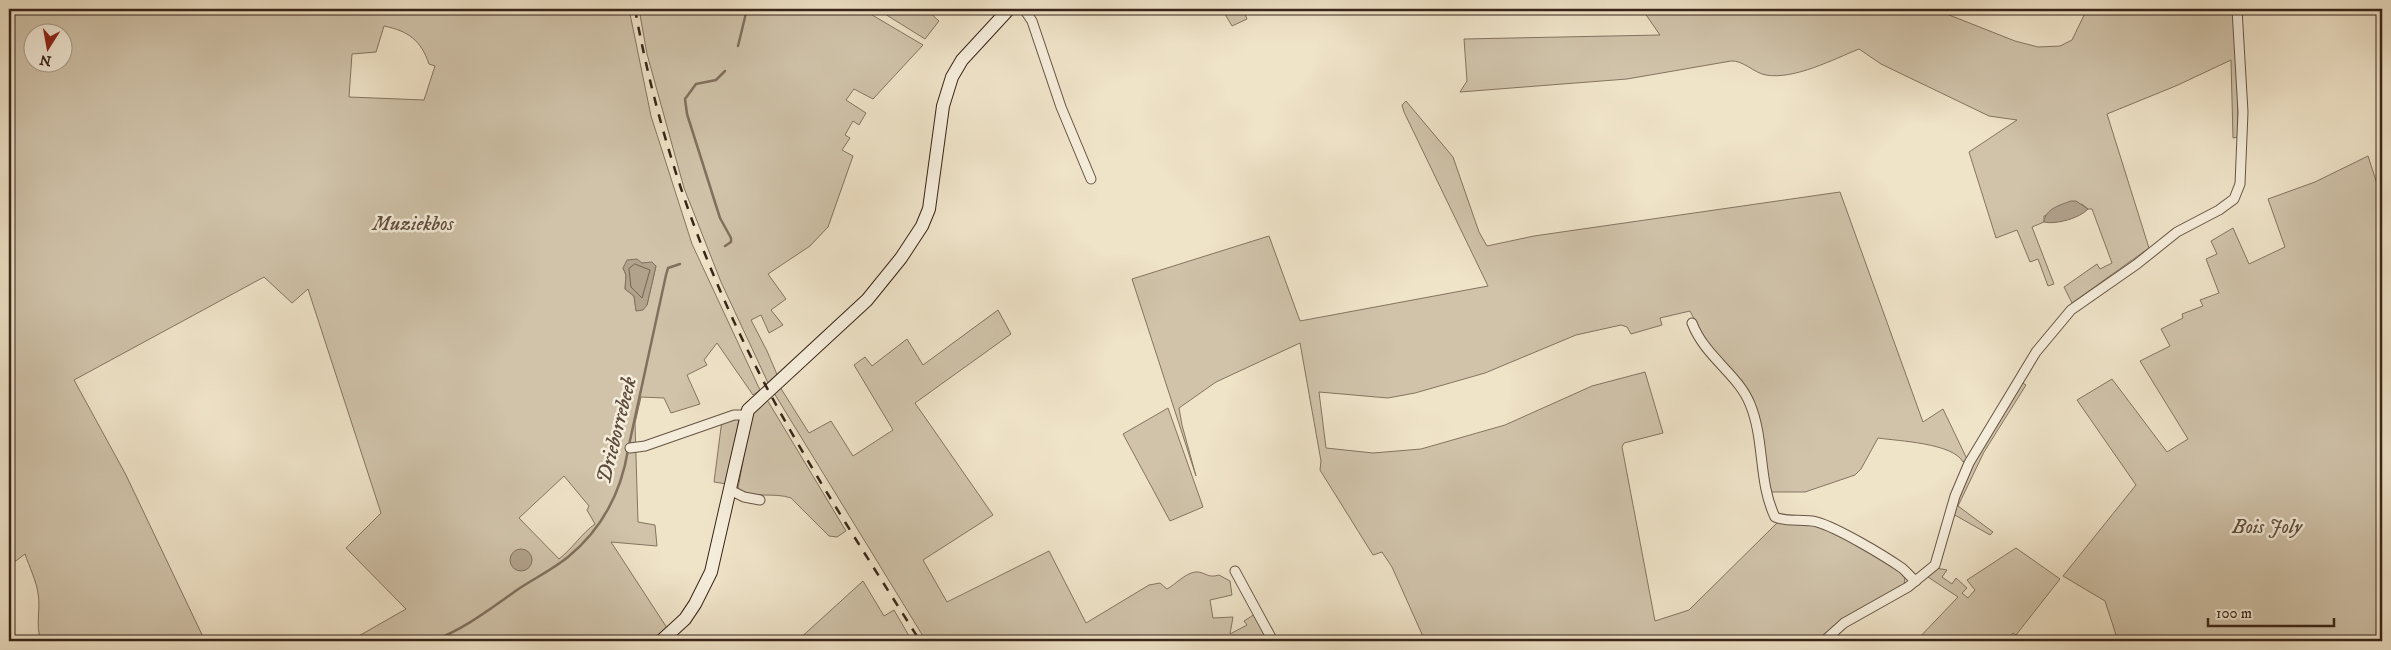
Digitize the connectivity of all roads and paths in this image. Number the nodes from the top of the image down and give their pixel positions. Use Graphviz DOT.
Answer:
graph roads {
  1 [pos="1009,9"];
  2 [pos="1024,9"];
  3 [pos="2237,9"];
  4 [pos="1091,179"];
  5 [pos="1692,323"];
  6 [pos="746,415"];
  7 [pos="630,448"];
  8 [pos="730,490"];
  9 [pos="760,500"];
  10 [pos="1235,571"];
  11 [pos="1916,581"];
  12 [pos="661,641"];
  13 [pos="1273,641"];
  14 [pos="1824,641"];
  1 -- 6 [label="main road"];
  2 -- 4 [label="street"];
  3 -- 11 [label="street"];
  5 -- 11 [label="street"];
  6 -- 7 [label="street"];
  6 -- 8 [label="main road"];
  8 -- 9 [label="street"];
  8 -- 12 [label="main road"];
  10 -- 13 [label="street"];
  11 -- 14 [label="street"];
}
